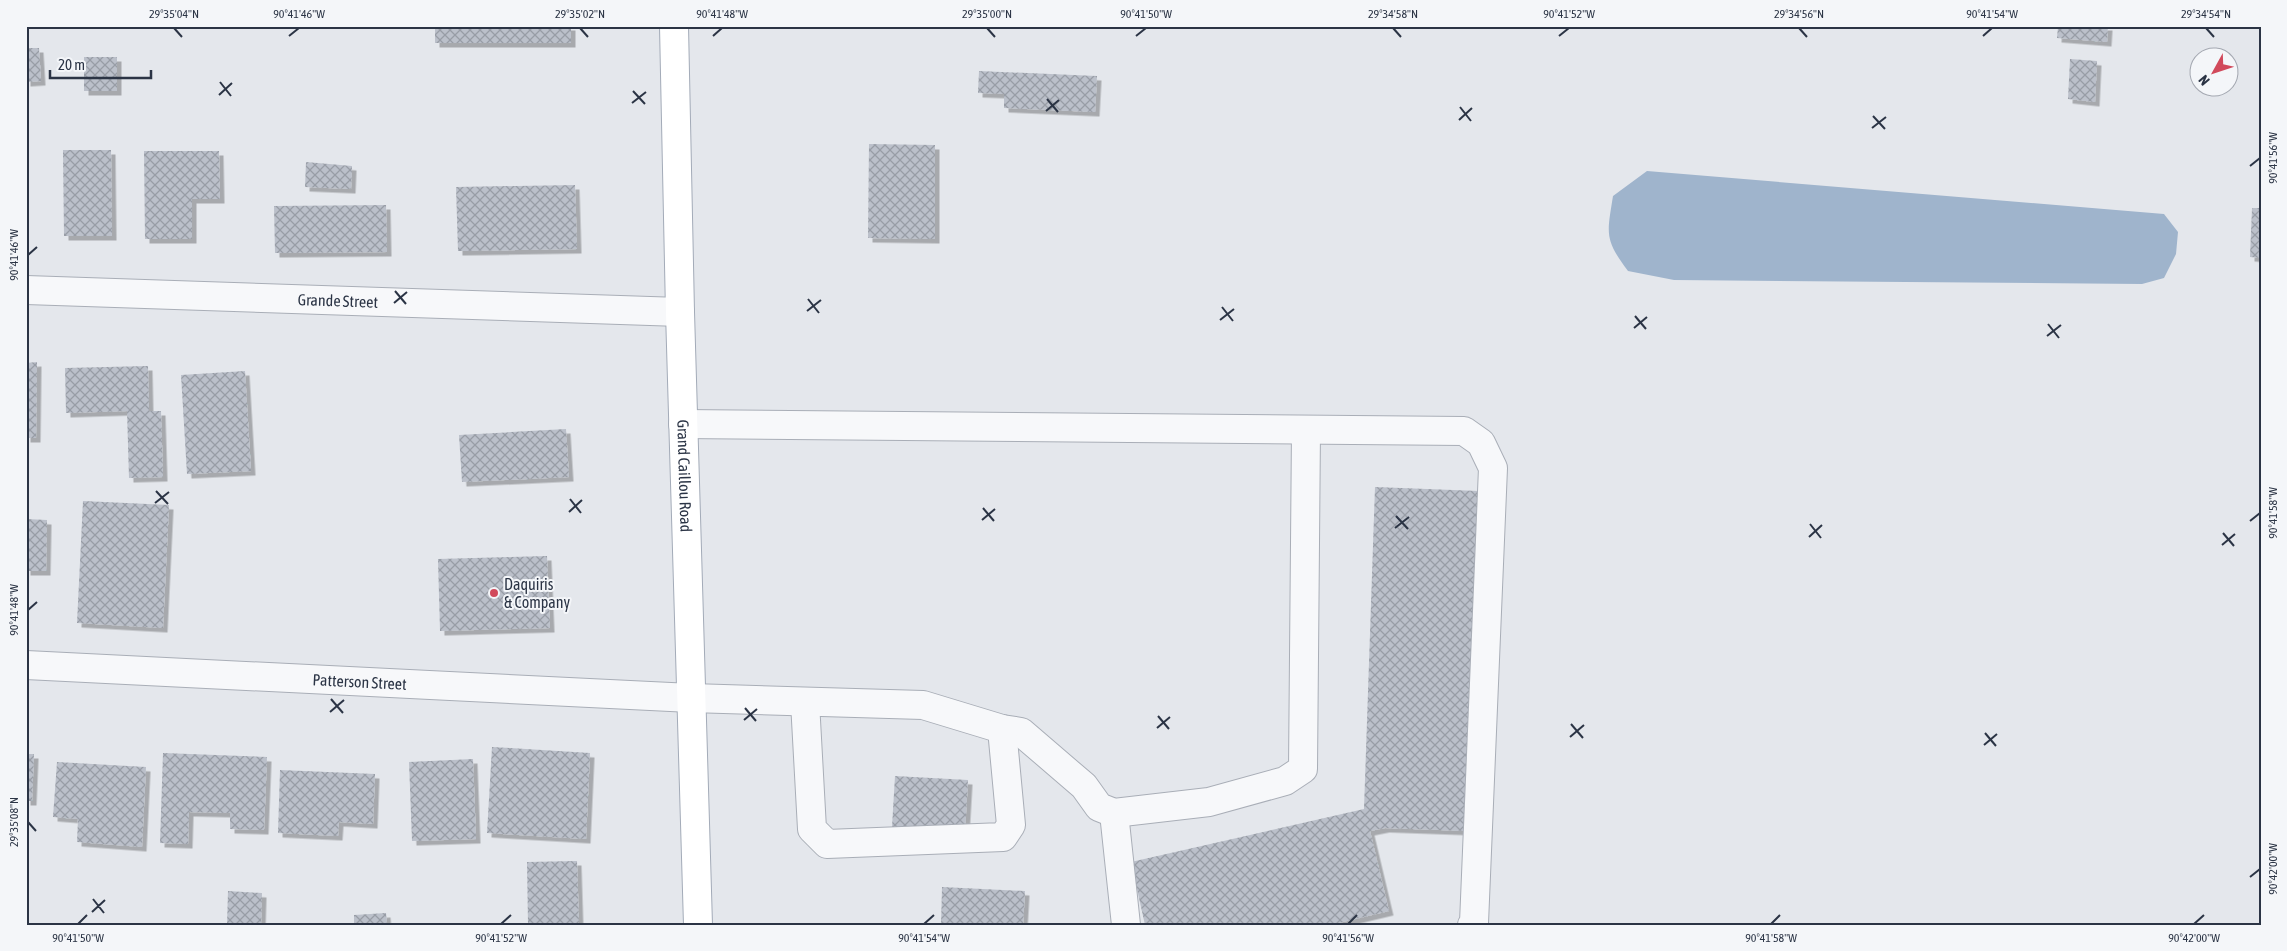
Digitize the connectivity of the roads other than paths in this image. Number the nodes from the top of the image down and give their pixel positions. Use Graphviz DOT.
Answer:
graph roads {
  1 [pos="674,26"];
  2 [pos="26,290"];
  3 [pos="680,312"];
  4 [pos="683,424"];
  5 [pos="1306,430"];
  6 [pos="26,665"];
  7 [pos="692,698"];
  8 [pos="805,702"];
  9 [pos="1002,729"];
  10 [pos="1114,813"];
  11 [pos="698,925"];
  12 [pos="1126,925"];
  13 [pos="1472,925"];
  1 -- 3 [label="main road, Grand Caillou Road"];
  2 -- 3 [label="street, Grande Street"];
  3 -- 4 [label="main road, Grand Caillou Road"];
  4 -- 5 [label="street"];
  4 -- 7 [label="main road, Grand Caillou Road"];
  5 -- 10 [label="street"];
  5 -- 13 [label="street"];
  6 -- 7 [label="street, Patterson Street"];
  7 -- 8 [label="street, Patterson Street"];
  7 -- 11 [label="main road, Grand Caillou Road"];
  8 -- 9 [label="street, Patterson Street"];
  8 -- 9 [label="street"];
  9 -- 10 [label="street, Patterson Street"];
  10 -- 12 [label="street"];
}
